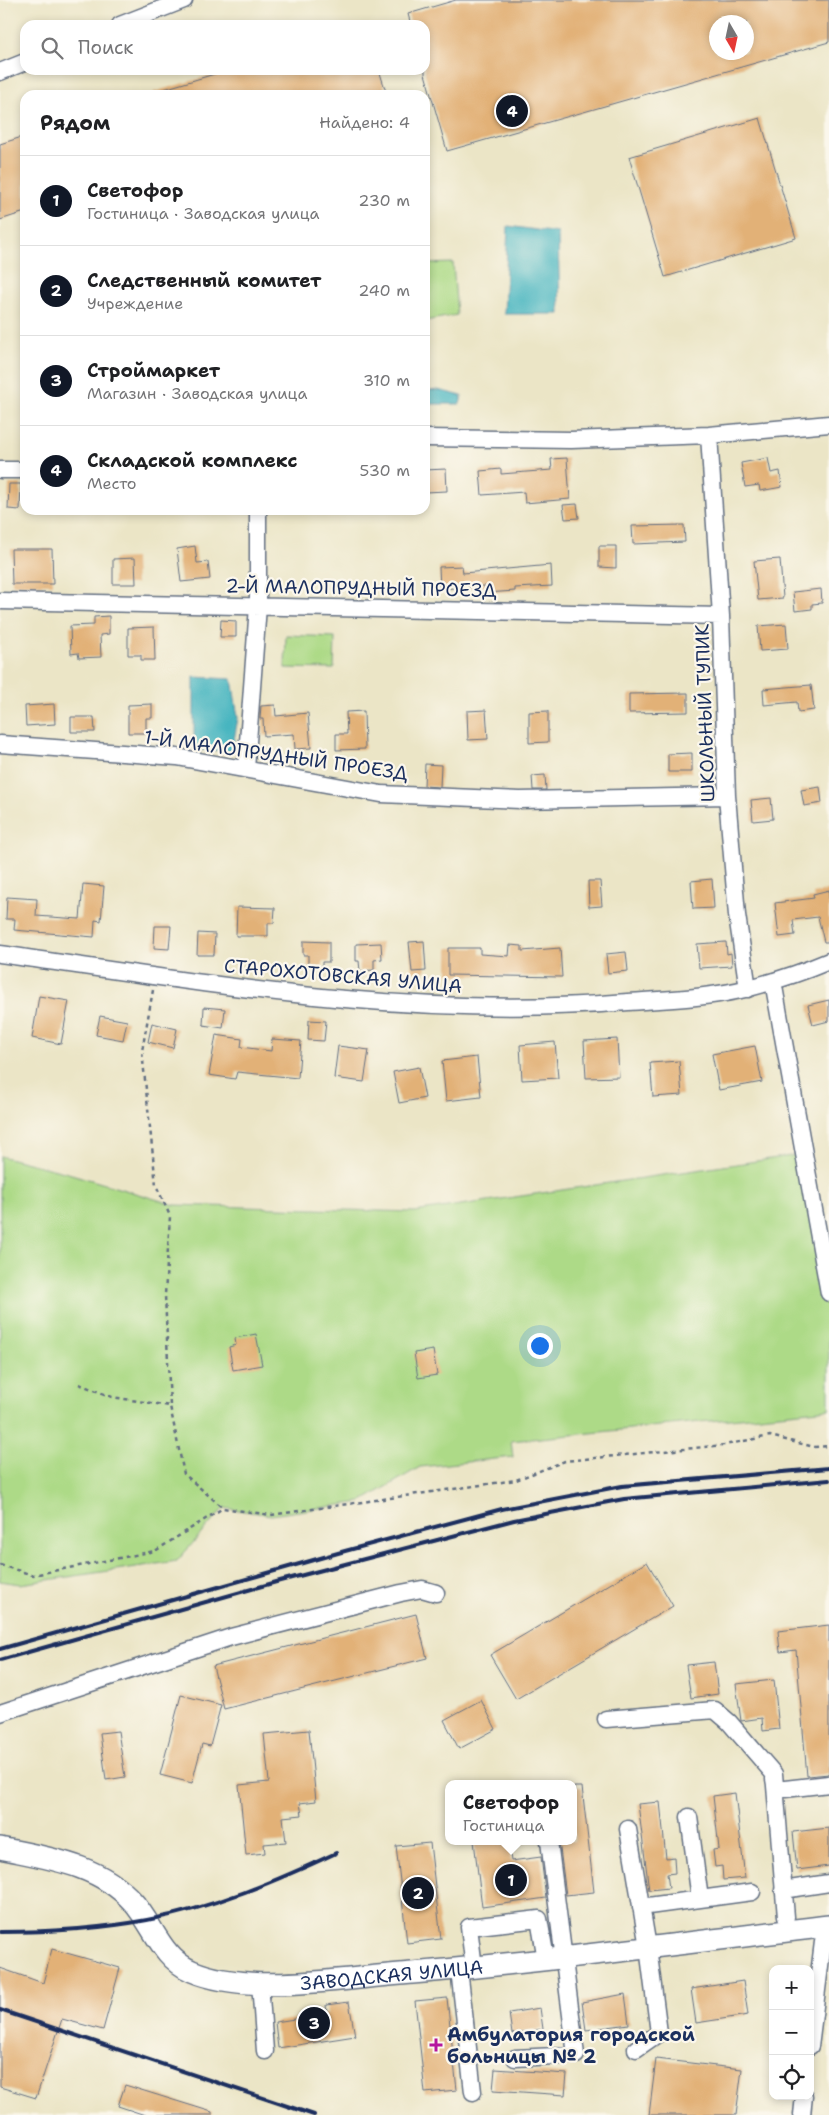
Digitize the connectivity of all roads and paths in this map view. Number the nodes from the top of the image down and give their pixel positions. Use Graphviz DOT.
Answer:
graph roads {
  1 [pos="184,0"];
  2 [pos="133,20"];
  3 [pos="20,64"];
  4 [pos="0,72"];
  5 [pos="829,424"];
  6 [pos="710,435"];
  7 [pos="430,438"];
  8 [pos="0,470"];
  9 [pos="20,470"];
  10 [pos="258,515"];
  11 [pos="0,601"];
  12 [pos="258,606"];
  13 [pos="721,616"];
  14 [pos="0,744"];
  15 [pos="246,769"];
  16 [pos="727,796"];
  17 [pos="0,954"];
  18 [pos="829,961"];
  19 [pos="155,976"];
  20 [pos="773,981"];
  21 [pos="748,988"];
  22 [pos="829,1293"];
  23 [pos="79,1384"];
  24 [pos="170,1406"];
  25 [pos="829,1446"];
  26 [pos="224,1508"];
  27 [pos="0,1565"];
  28 [pos="436,1593"];
  29 [pos="0,1713"];
  30 [pos="606,1719"];
  31 [pos="829,1784"];
  32 [pos="776,1790"];
  33 [pos="689,1817"];
  34 [pos="628,1828"];
  35 [pos="549,1845"];
  36 [pos="0,1848"];
  37 [pos="829,1883"];
  38 [pos="783,1890"];
  39 [pos="752,1892"];
  40 [pos="700,1899"];
  41 [pos="641,1907"];
  42 [pos="786,1917"];
  43 [pos="827,1926"];
  44 [pos="648,1947"];
  45 [pos="555,1958"];
  46 [pos="467,1968"];
  47 [pos="260,1983"];
  48 [pos="814,2018"];
  49 [pos="636,2049"];
  50 [pos="265,2051"];
  51 [pos="515,2058"];
  52 [pos="473,2092"];
  53 [pos="804,2100"];
  54 [pos="802,2115"];
  1 -- 2 [label="street"];
  3 -- 4 [label="street"];
  5 -- 6 [label="street"];
  6 -- 7 [label="street"];
  6 -- 13 [label="street, ШКОЛЬНЫЙ ТУПИК"];
  8 -- 9 [label="street"];
  10 -- 12 [label="street"];
  11 -- 12 [label="street, 2-Й МАЛОПРУДНЫЙ ПРОЕЗД"];
  12 -- 13 [label="street, 2-Й МАЛОПРУДНЫЙ ПРОЕЗД"];
  12 -- 15 [label="street"];
  13 -- 16 [label="street, ШКОЛЬНЫЙ ТУПИК"];
  14 -- 15 [label="street, 1-Й МАЛОПРУДНЫЙ ПРОЕЗД"];
  15 -- 16 [label="street, 1-Й МАЛОПРУДНЫЙ ПРОЕЗД"];
  16 -- 21 [label="street, ШКОЛЬНЫЙ ТУПИК"];
  17 -- 19 [label="street, СТАРОХОТОВСКАЯ УЛИЦА"];
  18 -- 20 [label="street, СТАРОХОТОВСКАЯ УЛИЦА"];
  19 -- 21 [label="street, СТАРОХОТОВСКАЯ УЛИЦА"];
  19 -- 24 [label="path"];
  20 -- 21 [label="street, СТАРОХОТОВСКАЯ УЛИЦА"];
  20 -- 22 [label="street"];
  23 -- 24 [label="path"];
  24 -- 26 [label="path"];
  25 -- 26 [label="path"];
  26 -- 27 [label="path"];
  28 -- 29 [label="street"];
  30 -- 32 [label="street"];
  31 -- 32 [label="street"];
  32 -- 38 [label="street"];
  33 -- 40 [label="street"];
  34 -- 41 [label="street"];
  35 -- 45 [label="street"];
  36 -- 47 [label="main road, ЗАВОДСКАЯ УЛИЦА"];
  37 -- 38 [label="street"];
  38 -- 42 [label="street"];
  39 -- 40 [label="street"];
  40 -- 41 [label="street"];
  41 -- 44 [label="street"];
  43 -- 44 [label="main road, ЗАВОДСКАЯ УЛИЦА"];
  43 -- 48 [label="street"];
  44 -- 45 [label="main road, ЗАВОДСКАЯ УЛИЦА"];
  44 -- 49 [label="street"];
  45 -- 46 [label="main road, ЗАВОДСКАЯ УЛИЦА"];
  45 -- 46 [label="street"];
  45 -- 51 [label="street"];
  46 -- 47 [label="main road, ЗАВОДСКАЯ УЛИЦА"];
  46 -- 52 [label="street"];
  47 -- 50 [label="street"];
  53 -- 54 [label="street"];
}
